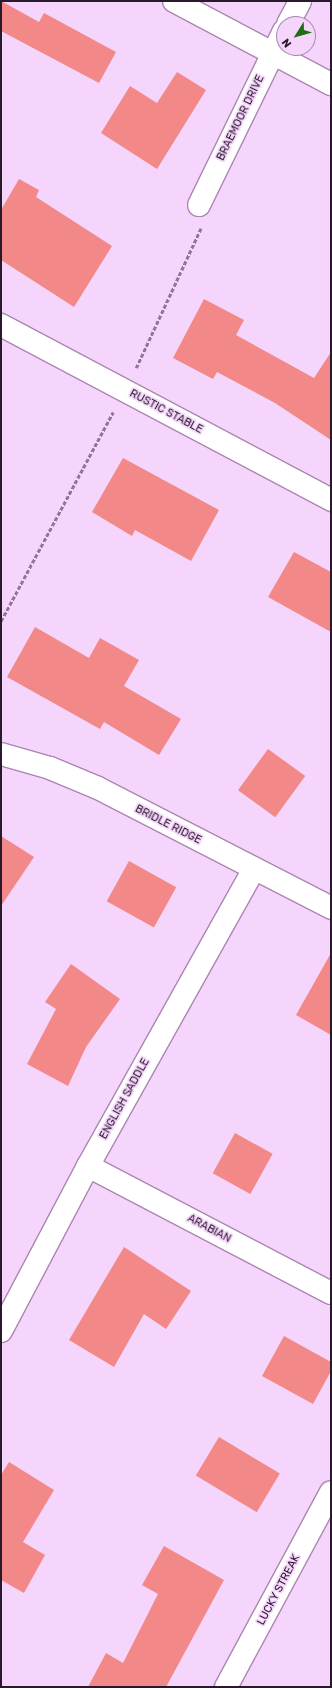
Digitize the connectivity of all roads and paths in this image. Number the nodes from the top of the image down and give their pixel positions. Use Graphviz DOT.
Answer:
graph roads {
  1 [pos="174,1"];
  2 [pos="300,1"];
  3 [pos="292,16"];
  4 [pos="276,46"];
  5 [pos="272,53"];
  6 [pos="331,84"];
  7 [pos="199,205"];
  8 [pos="1,325"];
  9 [pos="125,391"];
  10 [pos="331,500"];
  11 [pos="1,621"];
  12 [pos="1,754"];
  13 [pos="254,869"];
  14 [pos="331,908"];
  15 [pos="88,1166"];
  16 [pos="331,1293"];
  17 [pos="1,1331"];
  18 [pos="331,1492"];
  19 [pos="226,1687"];
  1 -- 5 [label="street"];
  2 -- 3 [label="street"];
  4 -- 5 [label="street, BRAEMOOR DRIVE"];
  5 -- 6 [label="street"];
  5 -- 7 [label="street, BRAEMOOR DRIVE"];
  7 -- 9 [label="path"];
  8 -- 9 [label="street, RUSTIC STABLE"];
  9 -- 10 [label="street, RUSTIC STABLE"];
  9 -- 11 [label="path"];
  12 -- 13 [label="street, BRIDLE RIDGE"];
  13 -- 14 [label="street, BRIDLE RIDGE"];
  13 -- 15 [label="street, ENGLISH SADDLE"];
  15 -- 16 [label="street, ARABIAN"];
  15 -- 17 [label="street, ENGLISH SADDLE"];
  18 -- 19 [label="street, LUCKY STREAK"];
}
